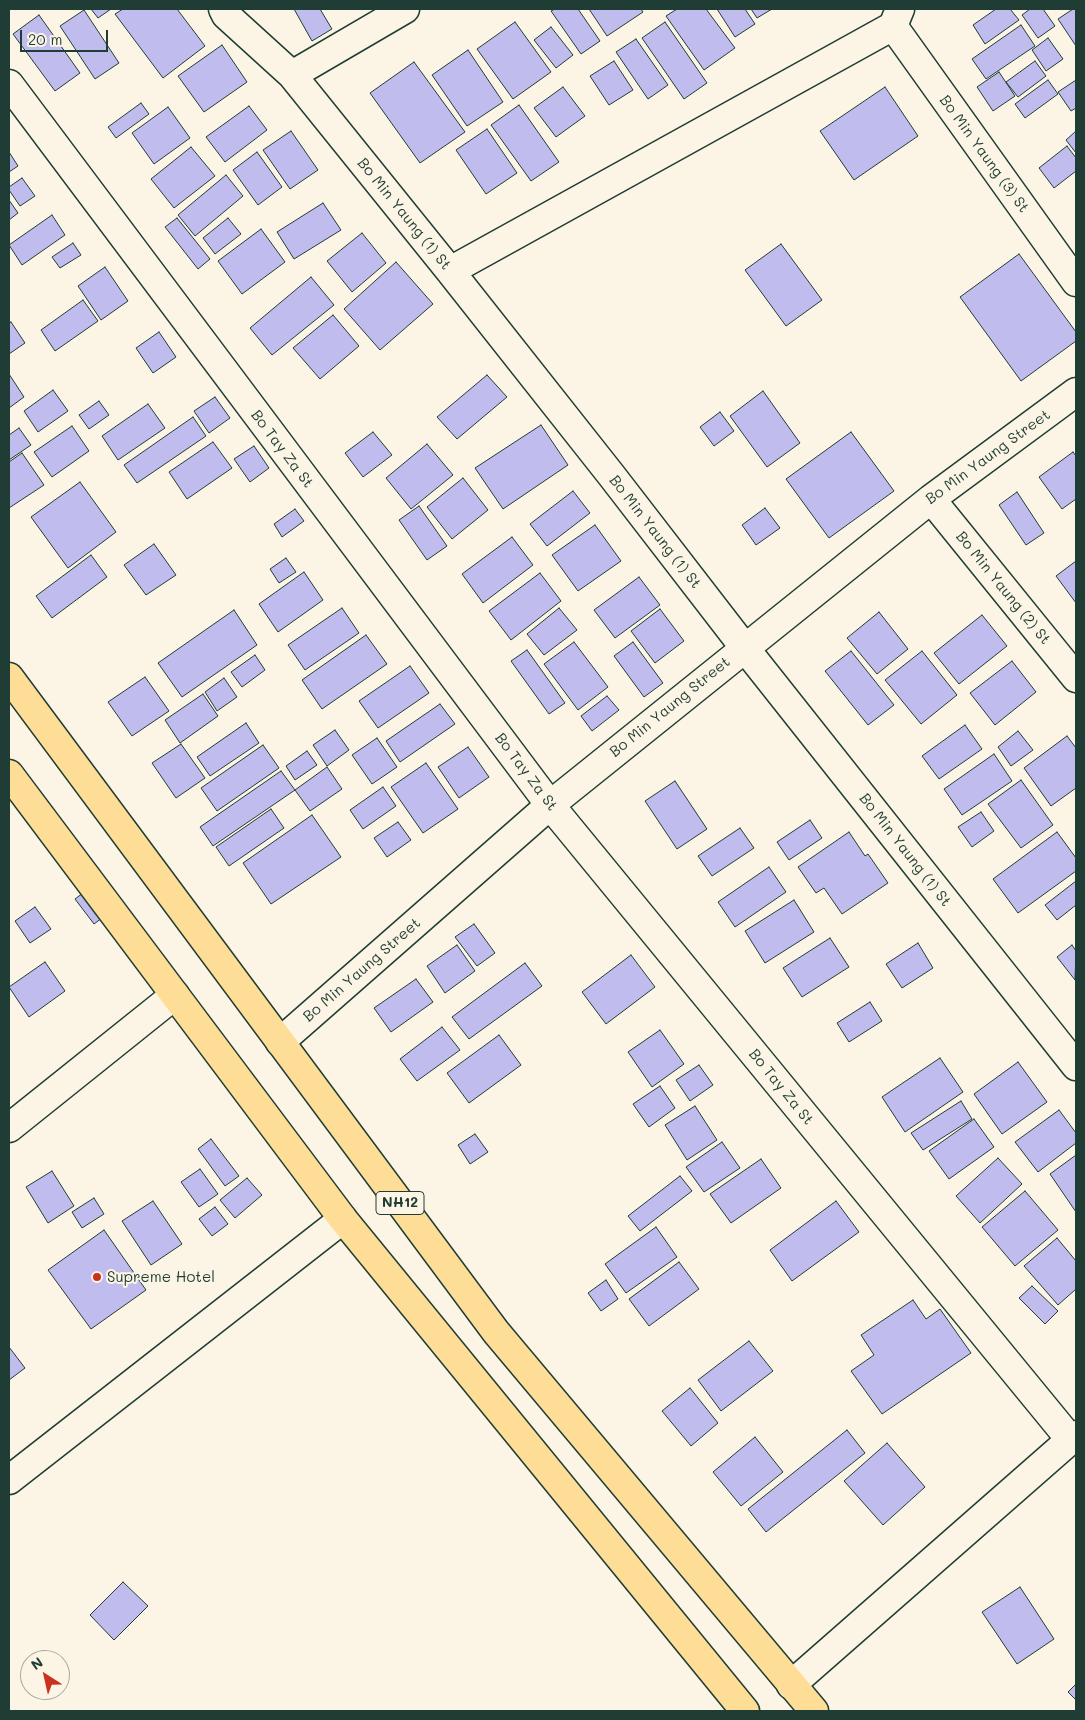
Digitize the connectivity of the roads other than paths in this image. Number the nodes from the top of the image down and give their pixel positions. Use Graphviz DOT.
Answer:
graph roads {
  1 [pos="223,9"];
  2 [pos="405,9"];
  3 [pos="896,17"];
  4 [pos="292,75"];
  5 [pos="9,84"];
  6 [pos="450,270"];
  7 [pos="1076,282"];
  8 [pos="1076,392"];
  9 [pos="930,498"];
  10 [pos="744,647"];
  11 [pos="9,677"];
  12 [pos="1076,678"];
  13 [pos="9,774"];
  14 [pos="550,805"];
  15 [pos="175,996"];
  16 [pos="280,1042"];
  17 [pos="1076,1066"];
  18 [pos="9,1128"];
  19 [pos="343,1219"];
  20 [pos="1073,1437"];
  21 [pos="9,1480"];
  22 [pos="792,1685"];
  23 [pos="745,1711"];
  24 [pos="814,1711"];
  1 -- 4 [label="street, Bo Min Yaung (1) St"];
  2 -- 4 [label="street"];
  3 -- 6 [label="street"];
  3 -- 7 [label="street, Bo Min Yaung (3) St"];
  4 -- 6 [label="street, Bo Min Yaung (1) St"];
  5 -- 14 [label="street, Bo Tay Za St"];
  6 -- 10 [label="street, Bo Min Yaung (1) St"];
  8 -- 9 [label="street, Bo Min Yaung Street"];
  9 -- 10 [label="street, Bo Min Yaung Street"];
  9 -- 12 [label="street, Bo Min Yaung (2) St"];
  10 -- 14 [label="street, Bo Min Yaung Street"];
  10 -- 17 [label="street, Bo Min Yaung (1) St"];
  11 -- 16 [label="highway, NH12"];
  13 -- 15 [label="highway"];
  14 -- 16 [label="street, Bo Min Yaung Street"];
  14 -- 20 [label="street, Bo Tay Za St"];
  15 -- 18 [label="street"];
  15 -- 19 [label="highway"];
  16 -- 22 [label="highway, NH12"];
  19 -- 21 [label="street"];
  19 -- 23 [label="highway"];
  20 -- 22 [label="street"];
  22 -- 24 [label="highway, NH12"];
}
